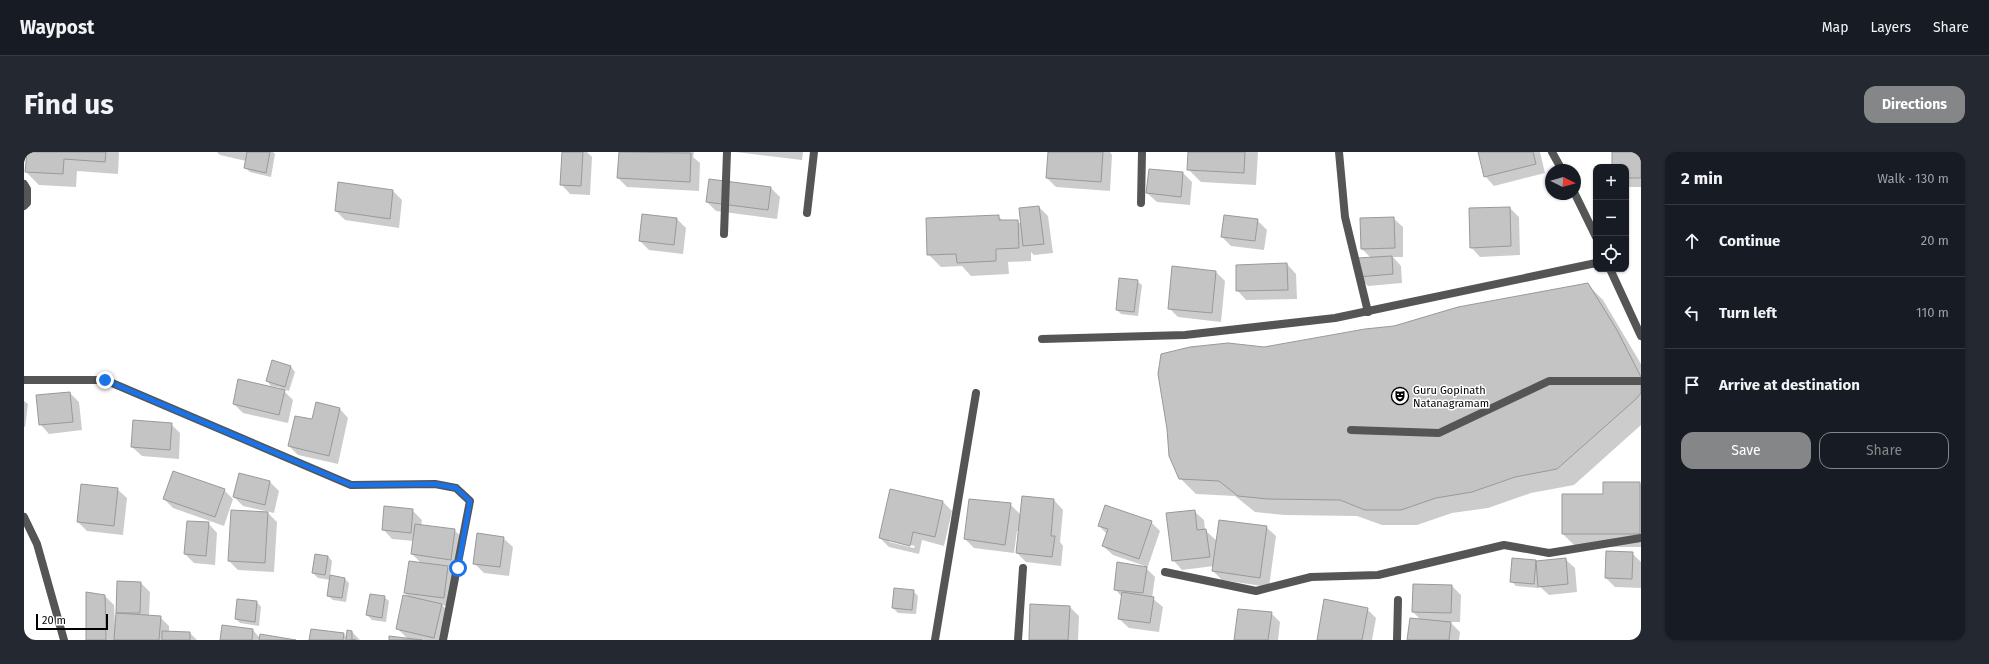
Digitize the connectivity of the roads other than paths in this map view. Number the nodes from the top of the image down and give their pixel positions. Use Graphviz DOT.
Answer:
graph roads {
  1 [pos="727,152"];
  2 [pos="814,152"];
  3 [pos="1142,152"];
  4 [pos="1339,152"];
  5 [pos="1552,152"];
  6 [pos="1559,164"];
  7 [pos="24,184"];
  8 [pos="1577,200"];
  9 [pos="1142,203"];
  10 [pos="24,206"];
  11 [pos="807,213"];
  12 [pos="724,234"];
  13 [pos="1595,236"];
  14 [pos="1593,264"];
  15 [pos="1611,272"];
  16 [pos="1368,312"];
  17 [pos="1641,336"];
  18 [pos="1042,339"];
  19 [pos="24,380"];
  20 [pos="1641,381"];
  21 [pos="976,393"];
  22 [pos="1351,430"];
  23 [pos="24,517"];
  24 [pos="1641,538"];
  25 [pos="1023,568"];
  26 [pos="1164,572"];
  27 [pos="1398,600"];
  28 [pos="64,640"];
  29 [pos="443,640"];
  30 [pos="935,640"];
  31 [pos="1018,640"];
  32 [pos="1397,640"];
  1 -- 12 [label="street"];
  2 -- 11 [label="street"];
  3 -- 9 [label="street"];
  4 -- 16 [label="street"];
  5 -- 6 [label="street"];
  7 -- 10 [label="street"];
  8 -- 13 [label="street"];
  14 -- 16 [label="street"];
  15 -- 17 [label="street"];
  16 -- 18 [label="street"];
  19 -- 29 [label="street"];
  20 -- 22 [label="street"];
  21 -- 30 [label="street"];
  23 -- 28 [label="street"];
  24 -- 26 [label="street"];
  25 -- 31 [label="street"];
  27 -- 32 [label="street"];
}
